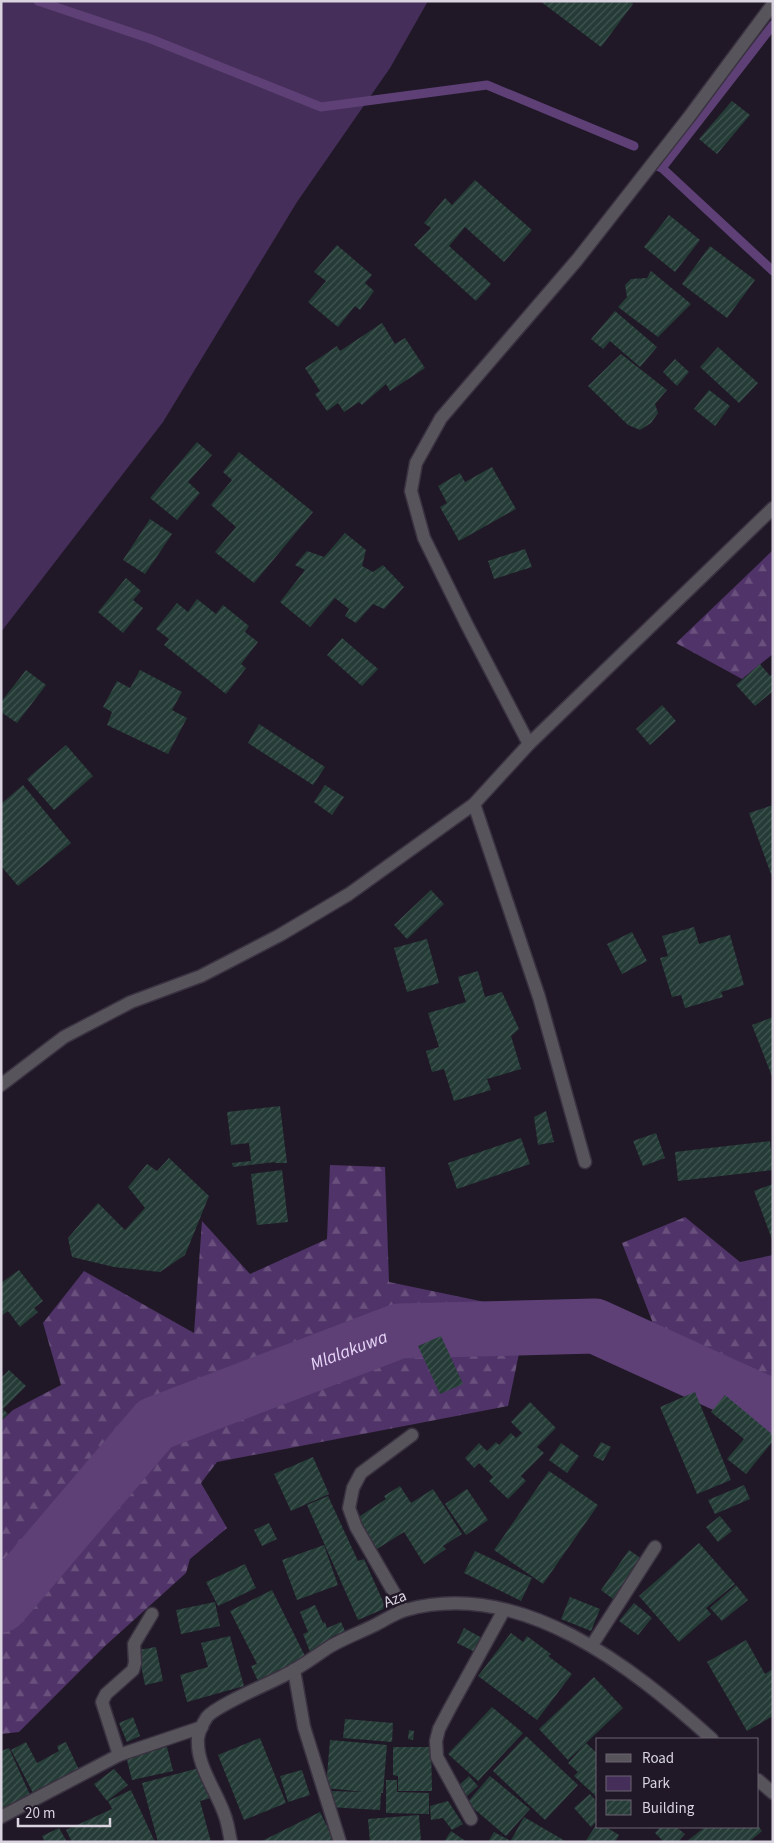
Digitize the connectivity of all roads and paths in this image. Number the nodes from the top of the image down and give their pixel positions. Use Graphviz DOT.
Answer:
graph roads {
  1 [pos="773,4"];
  2 [pos="773,508"];
  3 [pos="529,744"];
  4 [pos="474,804"];
  5 [pos="1,1085"];
  6 [pos="585,1162"];
  7 [pos="412,1435"];
  8 [pos="655,1546"];
  9 [pos="404,1610"];
  10 [pos="504,1610"];
  11 [pos="152,1614"];
  12 [pos="592,1645"];
  13 [pos="294,1670"];
  14 [pos="202,1727"];
  15 [pos="711,1738"];
  16 [pos="119,1755"];
  17 [pos="759,1781"];
  18 [pos="773,1793"];
  19 [pos="1,1816"];
  20 [pos="471,1819"];
  21 [pos="231,1842"];
  22 [pos="340,1842"];
  1 -- 3 [label="street"];
  2 -- 3 [label="street"];
  3 -- 4 [label="street"];
  4 -- 5 [label="street"];
  4 -- 6 [label="street"];
  7 -- 9 [label="street"];
  8 -- 12 [label="street"];
  9 -- 10 [label="street, Aza"];
  9 -- 13 [label="street, Aza"];
  10 -- 12 [label="street, Aza"];
  10 -- 20 [label="street"];
  11 -- 16 [label="street"];
  12 -- 15 [label="street, Aza"];
  13 -- 14 [label="street, Aza"];
  13 -- 22 [label="street"];
  14 -- 16 [label="street"];
  14 -- 21 [label="street"];
  16 -- 19 [label="street"];
  17 -- 18 [label="street"];
}
